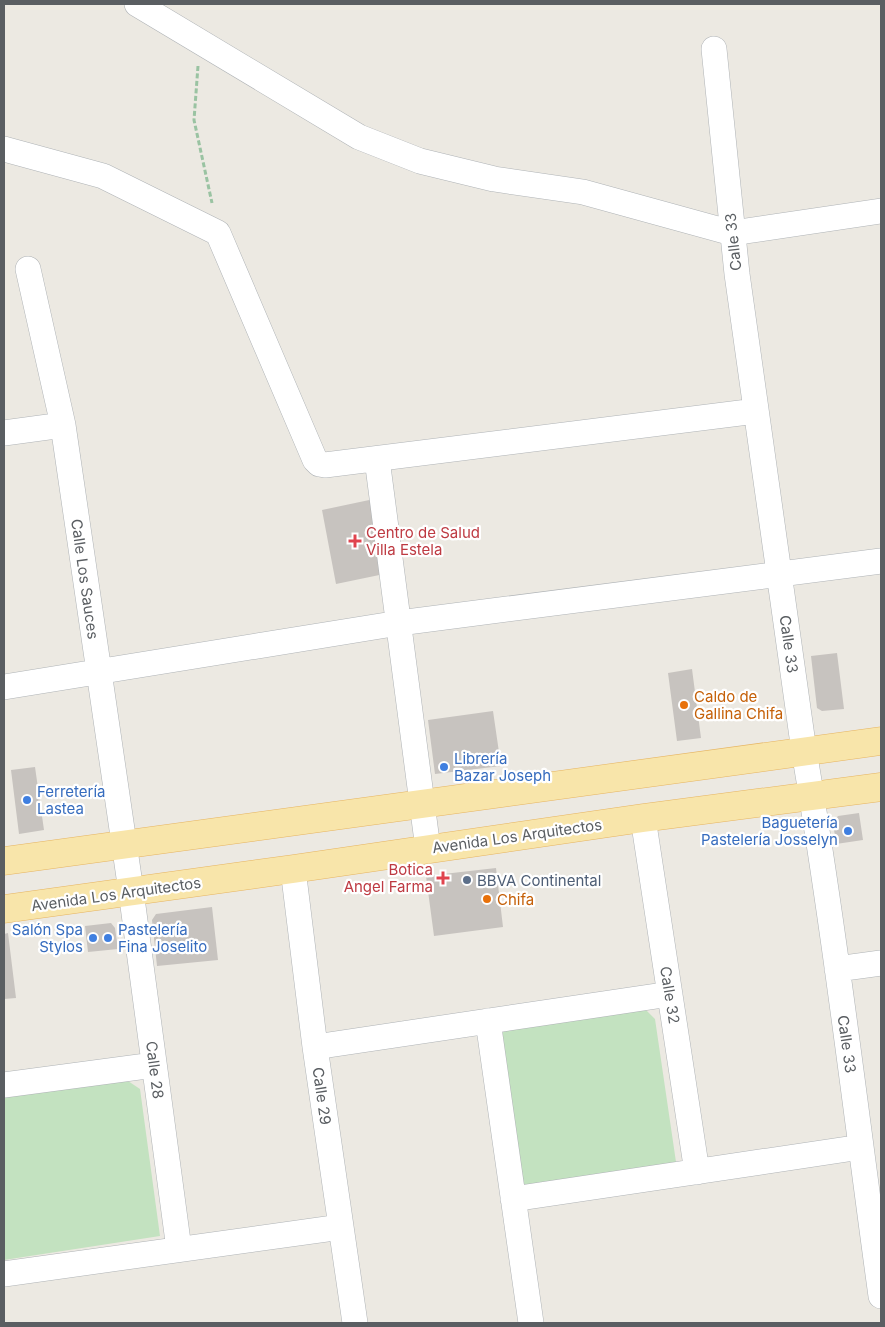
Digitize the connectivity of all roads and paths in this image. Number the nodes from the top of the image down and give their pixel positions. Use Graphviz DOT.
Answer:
graph roads {
  1 [pos="137,4"];
  2 [pos="200,42"];
  3 [pos="714,49"];
  4 [pos="4,149"];
  5 [pos="881,211"];
  6 [pos="218,233"];
  7 [pos="732,233"];
  8 [pos="28,269"];
  9 [pos="756,411"];
  10 [pos="63,425"];
  11 [pos="4,433"];
  12 [pos="377,459"];
  13 [pos="881,561"];
  14 [pos="779,575"];
  15 [pos="399,623"];
  16 [pos="99,672"];
  17 [pos="5,680"];
  18 [pos="881,741"];
  19 [pos="804,751"];
  20 [pos="881,787"];
  21 [pos="812,796"];
  22 [pos="422,804"];
  23 [pos="643,818"];
  24 [pos="124,844"];
  25 [pos="428,849"];
  26 [pos="4,861"];
  27 [pos="293,869"];
  28 [pos="131,891"];
  29 [pos="4,909"];
  30 [pos="881,962"];
  31 [pos="837,969"];
  32 [pos="670,994"];
  33 [pos="488,1021"];
  34 [pos="315,1047"];
  35 [pos="154,1065"];
  36 [pos="4,1085"];
  37 [pos="861,1147"];
  38 [pos="697,1172"];
  39 [pos="513,1199"];
  40 [pos="341,1226"];
  41 [pos="179,1250"];
  42 [pos="4,1274"];
  43 [pos="881,1296"];
  44 [pos="355,1323"];
  45 [pos="531,1323"];
  1 -- 2 [label="street"];
  2 -- 6 [label="path"];
  2 -- 7 [label="street"];
  3 -- 7 [label="street, Calle 33"];
  4 -- 6 [label="street"];
  5 -- 7 [label="street"];
  6 -- 12 [label="street"];
  7 -- 9 [label="street, Calle 33"];
  8 -- 10 [label="street, Calle Los Sauces"];
  9 -- 12 [label="street"];
  9 -- 14 [label="street, Calle 33"];
  10 -- 11 [label="street"];
  10 -- 16 [label="street, Calle Los Sauces"];
  12 -- 15 [label="street"];
  13 -- 14 [label="street"];
  14 -- 15 [label="street"];
  14 -- 19 [label="street, Calle 33"];
  15 -- 16 [label="street"];
  15 -- 22 [label="street"];
  16 -- 17 [label="street"];
  16 -- 24 [label="street, Calle Los Sauces"];
  18 -- 19 [label="main road"];
  19 -- 21 [label="street, Calle 33"];
  19 -- 22 [label="main road"];
  20 -- 21 [label="main road, Avenida Los Arquitectos"];
  21 -- 23 [label="main road, Avenida Los Arquitectos"];
  21 -- 31 [label="street, Calle 33"];
  22 -- 24 [label="main road"];
  22 -- 25 [label="street"];
  23 -- 25 [label="main road, Avenida Los Arquitectos"];
  23 -- 32 [label="street, Calle 32"];
  24 -- 26 [label="main road"];
  24 -- 28 [label="street, Calle Los Sauces"];
  25 -- 27 [label="main road, Avenida Los Arquitectos"];
  27 -- 28 [label="main road, Avenida Los Arquitectos"];
  27 -- 34 [label="street, Calle 29"];
  28 -- 29 [label="main road, Avenida Los Arquitectos"];
  28 -- 35 [label="street, Calle 28"];
  30 -- 31 [label="street"];
  31 -- 37 [label="street, Calle 33"];
  32 -- 33 [label="street"];
  32 -- 38 [label="street, Calle 32"];
  33 -- 34 [label="street"];
  33 -- 39 [label="street"];
  34 -- 40 [label="street, Calle 29"];
  35 -- 36 [label="street"];
  35 -- 41 [label="street, Calle 28"];
  37 -- 38 [label="street"];
  37 -- 43 [label="street, Calle 33"];
  38 -- 39 [label="street"];
  39 -- 45 [label="street"];
  40 -- 41 [label="street"];
  40 -- 44 [label="street, Calle 29"];
  41 -- 42 [label="street"];
}
